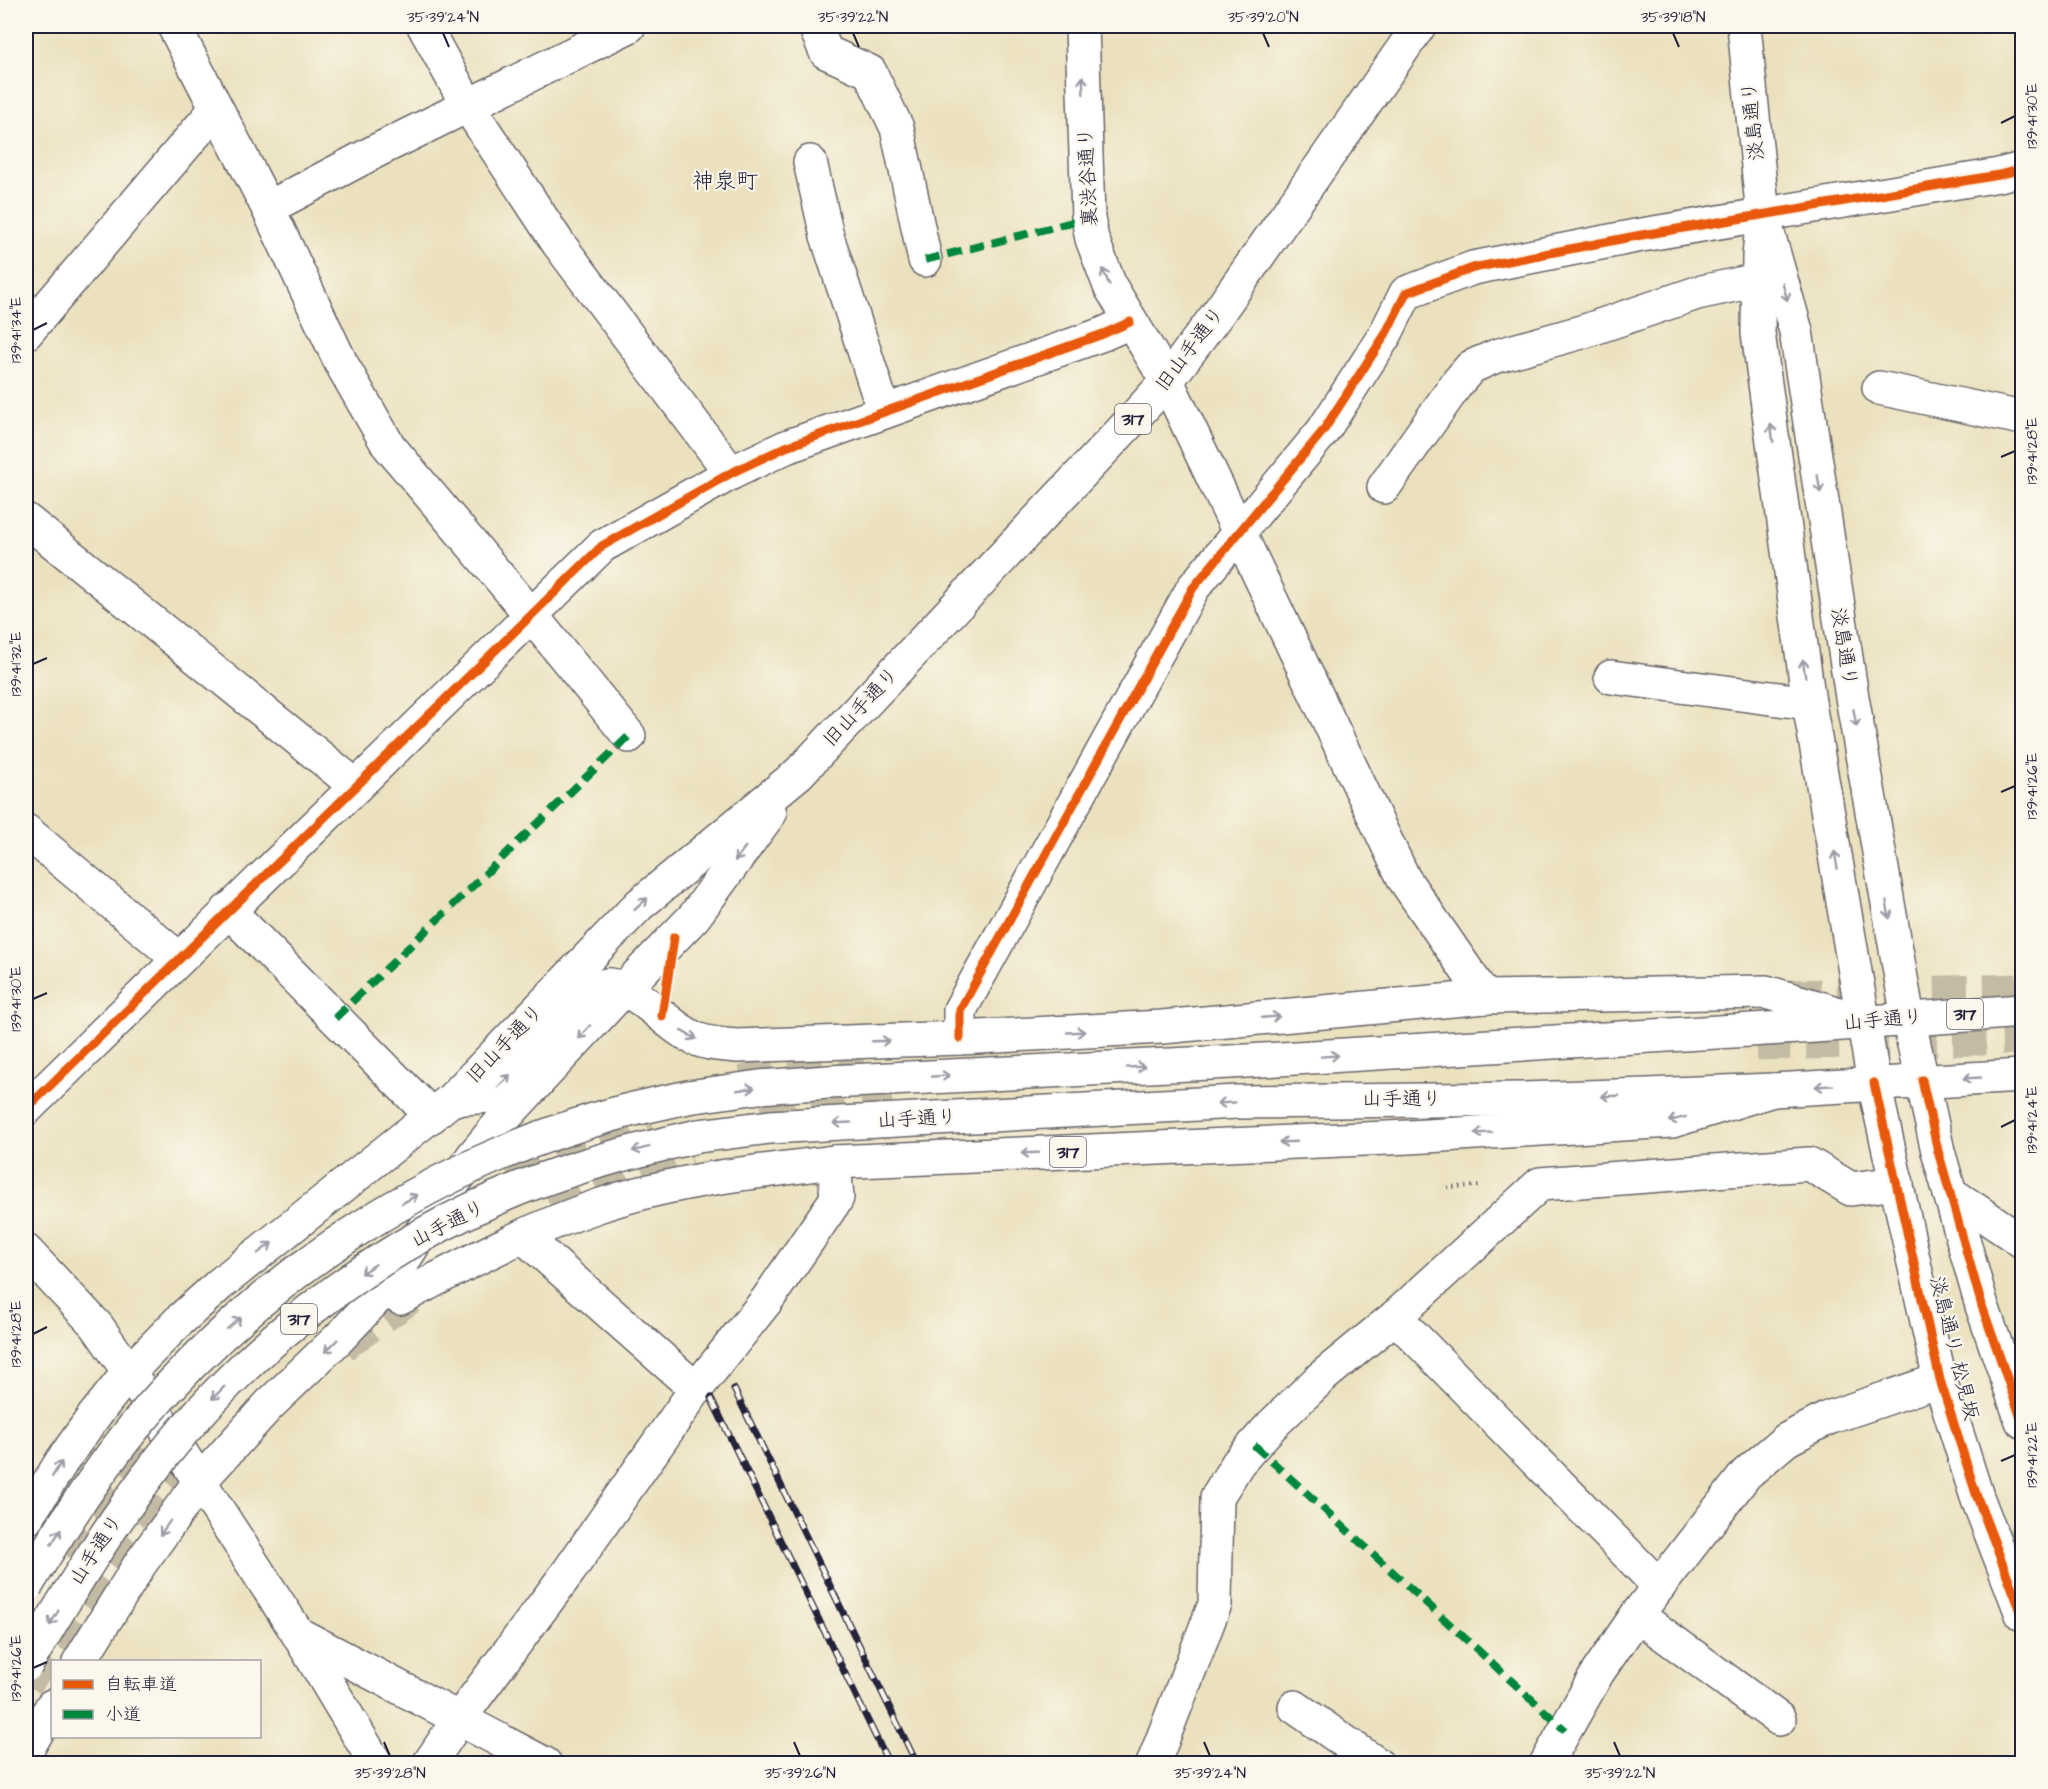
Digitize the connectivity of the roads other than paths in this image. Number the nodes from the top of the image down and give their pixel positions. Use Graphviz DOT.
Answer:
graph roads {
  1 [pos="174,26"];
  2 [pos="424,26"];
  3 [pos="629,26"];
  4 [pos="815,26"];
  5 [pos="1082,26"];
  6 [pos="1419,26"];
  7 [pos="1744,26"];
  8 [pos="468,106"];
  9 [pos="216,109"];
  10 [pos="810,162"];
  11 [pos="2022,169"];
  12 [pos="268,208"];
  13 [pos="1763,216"];
  14 [pos="926,260"];
  15 [pos="1758,280"];
  16 [pos="1130,322"];
  17 [pos="26,333"];
  18 [pos="1167,381"];
  19 [pos="1879,388"];
  20 [pos="884,412"];
  21 [pos="2022,418"];
  22 [pos="731,473"];
  23 [pos="1384,487"];
  24 [pos="26,520"];
  25 [pos="1239,533"];
  26 [pos="531,615"];
  27 [pos="1611,677"];
  28 [pos="1809,703"];
  29 [pos="629,736"];
  30 [pos="799,773"];
  31 [pos="356,786"];
  32 [pos="26,831"];
  33 [pos="228,910"];
  34 [pos="179,959"];
  35 [pos="624,989"];
  36 [pos="1485,997"];
  37 [pos="2022,1011"];
  38 [pos="1908,1018"];
  39 [pos="1863,1021"];
  40 [pos="960,1038"];
  41 [pos="2022,1076"];
  42 [pos="1922,1080"];
  43 [pos="1874,1083"];
  44 [pos="1773,1090"];
  45 [pos="442,1108"];
  46 [pos="26,1109"];
  47 [pos="834,1162"];
  48 [pos="1897,1183"];
  49 [pos="1950,1193"];
  50 [pos="524,1236"];
  51 [pos="2022,1241"];
  52 [pos="26,1251"];
  53 [pos="386,1288"];
  54 [pos="1395,1317"];
  55 [pos="129,1372"];
  56 [pos="1940,1380"];
  57 [pos="696,1389"];
  58 [pos="2022,1421"];
  59 [pos="200,1481"];
  60 [pos="26,1519"];
  61 [pos="26,1586"];
  62 [pos="1659,1586"];
  63 [pos="2022,1614"];
  64 [pos="1636,1616"];
  65 [pos="298,1634"];
  66 [pos="81,1660"];
  67 [pos="26,1665"];
  68 [pos="1295,1707"];
  69 [pos="51,1708"];
  70 [pos="459,1719"];
  71 [pos="1779,1719"];
  72 [pos="26,1750"];
  73 [pos="376,1764"];
  74 [pos="429,1764"];
  75 [pos="545,1764"];
  76 [pos="1153,1764"];
  77 [pos="1377,1764"];
  78 [pos="1546,1764"];
  1 -- 9 [label="main road"];
  2 -- 8 [label="main road"];
  3 -- 8 [label="main road"];
  4 -- 14 [label="main road"];
  16 -- 5 [label="main road, 裏渋谷通り, one-way"];
  6 -- 18 [label="main road, 旧山手通り / 317"];
  7 -- 13 [label="main road, 淡島通り"];
  8 -- 12 [label="main road"];
  8 -- 22 [label="main road"];
  9 -- 12 [label="main road"];
  9 -- 17 [label="main road"];
  10 -- 20 [label="main road"];
  11 -- 13 [label="main road"];
  12 -- 26 [label="main road"];
  13 -- 15 [label="main road, 淡島通り"];
  13 -- 25 [label="main road"];
  13 -- 38 [label="main road, 淡島通り, one-way"];
  15 -- 23 [label="main road"];
  28 -- 15 [label="main road, 淡島通り, one-way"];
  16 -- 18 [label="main road, 裏渋谷通り"];
  16 -- 20 [label="main road"];
  18 -- 25 [label="main road, 裏渋谷通り"];
  18 -- 30 [label="main road, 旧山手通り / 317"];
  19 -- 21 [label="main road"];
  20 -- 22 [label="main road"];
  22 -- 26 [label="main road"];
  24 -- 31 [label="main road"];
  25 -- 36 [label="main road, 裏渋谷通り"];
  25 -- 40 [label="main road"];
  26 -- 29 [label="main road"];
  26 -- 31 [label="main road"];
  27 -- 28 [label="main road"];
  39 -- 28 [label="main road, 淡島通り, one-way"];
  30 -- 35 [label="main road, 旧山手通り / 317, one-way"];
  45 -- 30 [label="main road, 旧山手通り / 317, one-way"];
  31 -- 33 [label="main road"];
  32 -- 34 [label="main road"];
  33 -- 34 [label="main road"];
  33 -- 45 [label="main road"];
  34 -- 46 [label="main road"];
  35 -- 40 [label="main road, 317, one-way"];
  45 -- 35 [label="main road, one-way"];
  35 -- 53 [label="main road, 317, one-way"];
  36 -- 39 [label="main road, 317"];
  40 -- 36 [label="main road, 317, one-way"];
  37 -- 38 [label="main road, 山手通り / 317"];
  38 -- 39 [label="main road, 山手通り / 317"];
  38 -- 42 [label="main road, 淡島通り"];
  39 -- 43 [label="main road, 淡島通り"];
  61 -- 39 [label="main road, 山手通り / 317, one-way, bridge"];
  41 -- 42 [label="main road, 山手通り / 317, one-way"];
  42 -- 43 [label="main road, 山手通り / 317"];
  42 -- 49 [label="main road, 淡島通り 松見坂"];
  43 -- 44 [label="main road, 山手通り / 317, one-way"];
  43 -- 48 [label="main road, 淡島通り 松見坂"];
  44 -- 47 [label="main road, 317, one-way"];
  44 -- 67 [label="main road, 山手通り / 317, one-way, bridge"];
  55 -- 45 [label="main road, 317, one-way"];
  47 -- 50 [label="main road, 317"];
  47 -- 57 [label="main road"];
  48 -- 54 [label="main road"];
  48 -- 56 [label="main road, 淡島通り 松見坂"];
  49 -- 51 [label="main road"];
  49 -- 58 [label="main road, 淡島通り 松見坂"];
  50 -- 53 [label="main road, 317"];
  50 -- 57 [label="main road"];
  52 -- 55 [label="main road"];
  53 -- 59 [label="main road, 317, one-way"];
  54 -- 62 [label="main road"];
  54 -- 76 [label="main road"];
  55 -- 59 [label="main road"];
  60 -- 55 [label="main road, 317, one-way"];
  56 -- 62 [label="main road"];
  56 -- 63 [label="main road, 淡島通り 松見坂"];
  57 -- 70 [label="main road"];
  59 -- 65 [label="main road"];
  59 -- 66 [label="main road, 317, one-way"];
  62 -- 64 [label="main road"];
  64 -- 71 [label="main road"];
  64 -- 78 [label="main road"];
  65 -- 70 [label="main road"];
  65 -- 73 [label="main road"];
  68 -- 77 [label="main road"];
  69 -- 72 [label="main road"];
  70 -- 74 [label="main road"];
  70 -- 75 [label="main road"];
}
